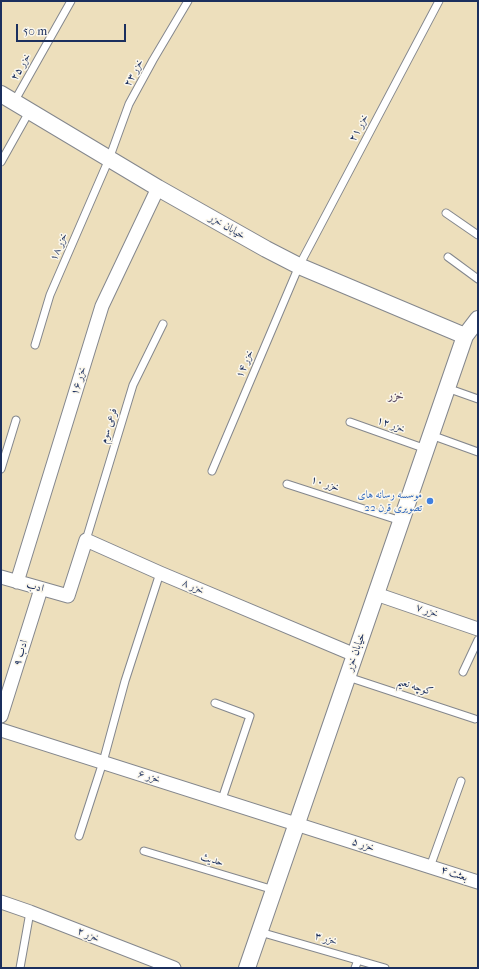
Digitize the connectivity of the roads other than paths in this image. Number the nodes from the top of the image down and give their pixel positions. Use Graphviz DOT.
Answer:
graph roads {
  1 [pos="71,1"];
  2 [pos="188,1"];
  3 [pos="439,1"];
  4 [pos="8,98"];
  5 [pos="29,112"];
  6 [pos="109,159"];
  7 [pos="1,162"];
  8 [pos="158,188"];
  9 [pos="446,213"];
  10 [pos="478,236"];
  11 [pos="448,258"];
  12 [pos="299,266"];
  13 [pos="478,279"];
  14 [pos="478,319"];
  15 [pos="164,324"];
  16 [pos="465,336"];
  17 [pos="35,345"];
  18 [pos="447,388"];
  19 [pos="478,399"];
  20 [pos="16,420"];
  21 [pos="350,422"];
  22 [pos="428,442"];
  23 [pos="478,452"];
  24 [pos="1,469"];
  25 [pos="212,471"];
  26 [pos="287,484"];
  27 [pos="401,521"];
  28 [pos="86,540"];
  29 [pos="160,573"];
  30 [pos="1,577"];
  31 [pos="17,582"];
  32 [pos="41,589"];
  33 [pos="376,594"];
  34 [pos="478,628"];
  35 [pos="478,640"];
  36 [pos="355,655"];
  37 [pos="464,672"];
  38 [pos="347,677"];
  39 [pos="215,703"];
  40 [pos="1,716"];
  41 [pos="475,719"];
  42 [pos="1,730"];
  43 [pos="103,762"];
  44 [pos="461,781"];
  45 [pos="222,800"];
  46 [pos="297,824"];
  47 [pos="79,836"];
  48 [pos="144,851"];
  49 [pos="430,867"];
  50 [pos="478,882"];
  51 [pos="274,890"];
  52 [pos="1,902"];
  53 [pos="30,912"];
  54 [pos="260,932"];
  55 [pos="358,960"];
  56 [pos="20,968"];
  57 [pos="174,968"];
  58 [pos="247,968"];
  59 [pos="355,968"];
  60 [pos="385,968"];
  1 -- 4 [label="lane, خزر ۲۵"];
  2 -- 6 [label="lane, خزر ۲۳"];
  3 -- 12 [label="lane, خزر ۲۱"];
  4 -- 5 [label="street, خیابان خزر"];
  5 -- 6 [label="street, خیابان خزر"];
  5 -- 7 [label="lane"];
  6 -- 8 [label="street, خیابان خزر"];
  6 -- 17 [label="lane, خزر ۱۸"];
  8 -- 12 [label="street, خیابان خزر"];
  8 -- 31 [label="street, خزر ۱۶"];
  9 -- 10 [label="lane"];
  11 -- 13 [label="lane"];
  12 -- 16 [label="street, خیابان خزر"];
  12 -- 25 [label="lane, خزر ۱۴"];
  14 -- 16 [label="street, خیابان خزر"];
  15 -- 28 [label="lane, فرعی سوم"];
  16 -- 18 [label="street, خیابان خزر"];
  18 -- 19 [label="lane"];
  18 -- 22 [label="street, خیابان خزر"];
  20 -- 24 [label="lane"];
  21 -- 22 [label="lane, خزر ۱۲"];
  22 -- 23 [label="lane, خزر ۱۲"];
  22 -- 27 [label="street, خیابان خزر"];
  26 -- 27 [label="lane, خزر ۱۰"];
  27 -- 33 [label="street, خیابان خزر"];
  28 -- 29 [label="street, خزر ۸"];
  28 -- 32 [label="street, ادب"];
  29 -- 36 [label="street, خزر ۸"];
  29 -- 43 [label="lane"];
  30 -- 31 [label="street, ادب"];
  31 -- 32 [label="street, ادب"];
  32 -- 40 [label="street, ادب ۹"];
  33 -- 34 [label="street, خزر ۷"];
  33 -- 36 [label="street, خیابان خزر"];
  35 -- 37 [label="lane"];
  36 -- 38 [label="street, خیابان خزر"];
  38 -- 41 [label="lane, کوچه نعیم"];
  38 -- 46 [label="street, خیابان خزر"];
  39 -- 45 [label="lane"];
  42 -- 43 [label="street, خزر ۶"];
  43 -- 45 [label="street, خزر ۶"];
  43 -- 47 [label="lane"];
  44 -- 49 [label="lane"];
  45 -- 46 [label="street, خزر ۶"];
  46 -- 49 [label="street, خزر ۵"];
  46 -- 51 [label="street, خیابان خزر"];
  48 -- 51 [label="lane, حدیث"];
  49 -- 50 [label="street, بعثت ۴"];
  51 -- 54 [label="street, خیابان خزر"];
  52 -- 53 [label="street, خزر ۲"];
  53 -- 56 [label="lane"];
  53 -- 57 [label="street, خزر ۲"];
  54 -- 55 [label="lane, خزر ۳"];
  54 -- 58 [label="street, خیابان خزر"];
  55 -- 59 [label="lane"];
  55 -- 60 [label="lane, خزر ۳"];
}
